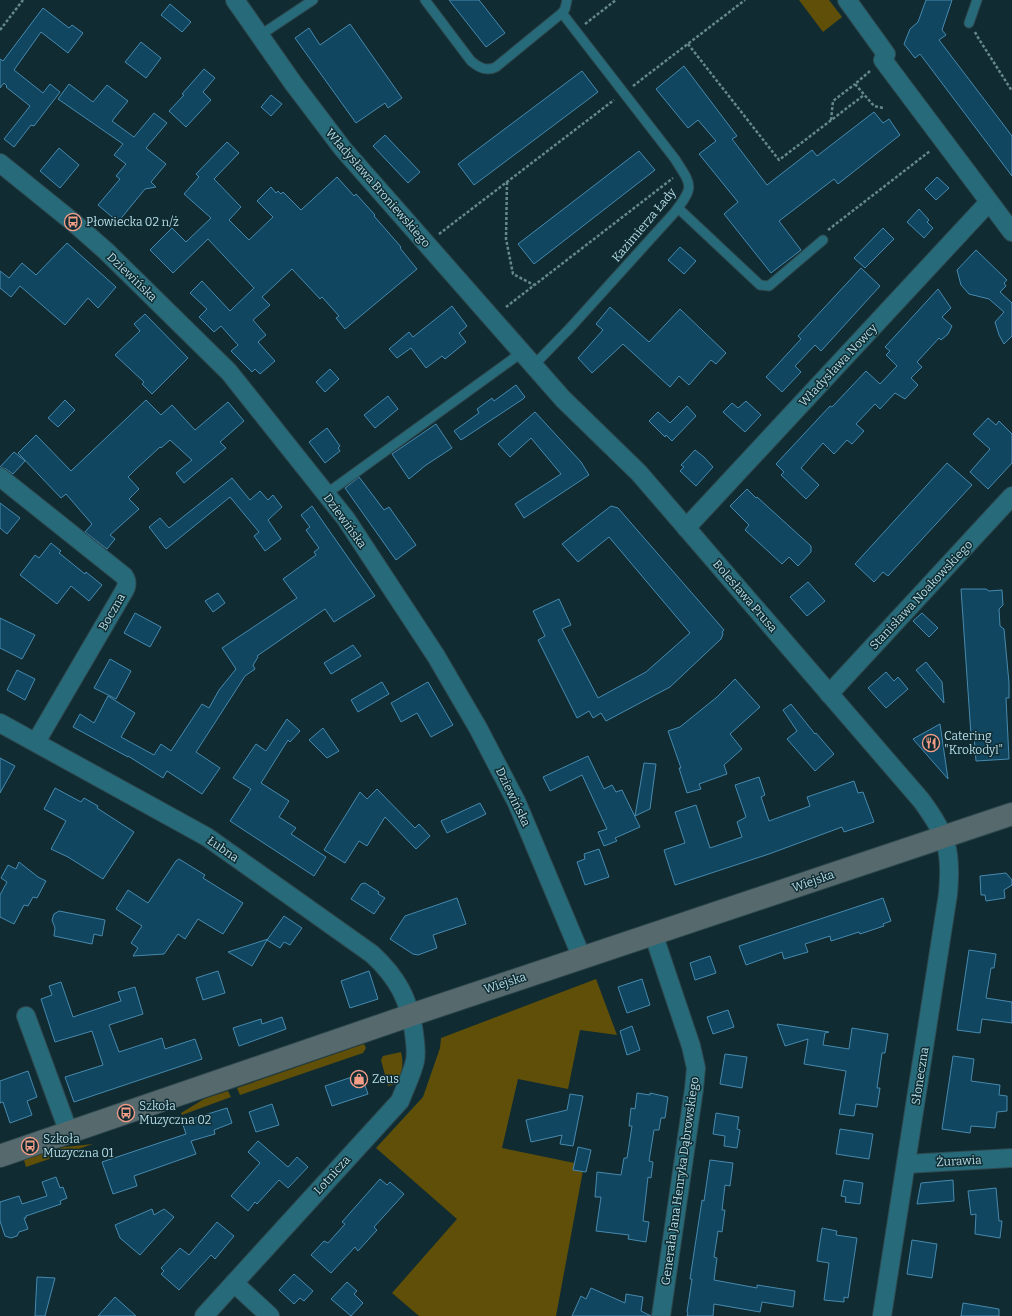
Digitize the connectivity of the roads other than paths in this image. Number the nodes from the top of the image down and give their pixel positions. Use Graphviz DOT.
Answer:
graph roads {
  1 [pos="235,0"];
  2 [pos="313,0"];
  3 [pos="425,0"];
  4 [pos="567,0"];
  5 [pos="847,0"];
  6 [pos="976,0"];
  7 [pos="562,13"];
  8 [pos="970,21"];
  9 [pos="259,36"];
  10 [pos="0,163"];
  11 [pos="989,202"];
  12 [pos="678,208"];
  13 [pos="1012,232"];
  14 [pos="822,237"];
  15 [pos="527,359"];
  16 [pos="0,477"];
  17 [pos="326,494"];
  18 [pos="1012,496"];
  19 [pos="686,528"];
  20 [pos="829,694"];
  21 [pos="0,723"];
  22 [pos="36,742"];
  23 [pos="1012,814"];
  24 [pos="944,837"];
  25 [pos="653,933"];
  26 [pos="582,958"];
  27 [pos="411,1015"];
  28 [pos="26,1016"];
  29 [pos="70,1133"];
  30 [pos="0,1156"];
  31 [pos="1012,1158"];
  32 [pos="906,1164"];
  33 [pos="234,1283"];
  34 [pos="204,1316"];
  35 [pos="270,1316"];
  36 [pos="661,1316"];
  37 [pos="882,1316"];
  1 -- 9 [label="street, Władysława Broniewskiego"];
  2 -- 9 [label="lane"];
  3 -- 7 [label="lane"];
  4 -- 7 [label="lane"];
  5 -- 11 [label="street"];
  6 -- 8 [label="lane"];
  7 -- 12 [label="lane, Kazimierza Łady"];
  9 -- 15 [label="street, Władysława Broniewskiego"];
  10 -- 17 [label="street, Dziewińska"];
  11 -- 13 [label="street"];
  11 -- 19 [label="street, Władysława Nowcy"];
  12 -- 14 [label="lane"];
  12 -- 15 [label="lane, Kazimierza Łady"];
  15 -- 17 [label="lane, Kazimierza Łady"];
  15 -- 19 [label="street, Bolesława Prusa"];
  16 -- 22 [label="street, Boczna"];
  17 -- 26 [label="street, Dziewińska"];
  18 -- 20 [label="street, Stanisława Noakowskiego"];
  19 -- 20 [label="street, Bolesława Prusa"];
  20 -- 24 [label="street, Bolesława Prusa"];
  21 -- 22 [label="street, Łubna"];
  22 -- 27 [label="street, Łubna"];
  23 -- 24 [label="street, Wiejska"];
  24 -- 25 [label="street, Wiejska"];
  24 -- 32 [label="street, Słoneczna"];
  25 -- 26 [label="street, Wiejska"];
  25 -- 36 [label="street, Generała Jana Henryka Dąbrowskiego"];
  26 -- 27 [label="street, Wiejska"];
  27 -- 29 [label="street, Wiejska"];
  27 -- 33 [label="street, Lotnicza"];
  28 -- 29 [label="street"];
  29 -- 30 [label="street, Wiejska"];
  31 -- 32 [label="street, Żurawia"];
  32 -- 37 [label="street, Słoneczna"];
  33 -- 34 [label="street, Lotnicza"];
  33 -- 35 [label="street"];
}
